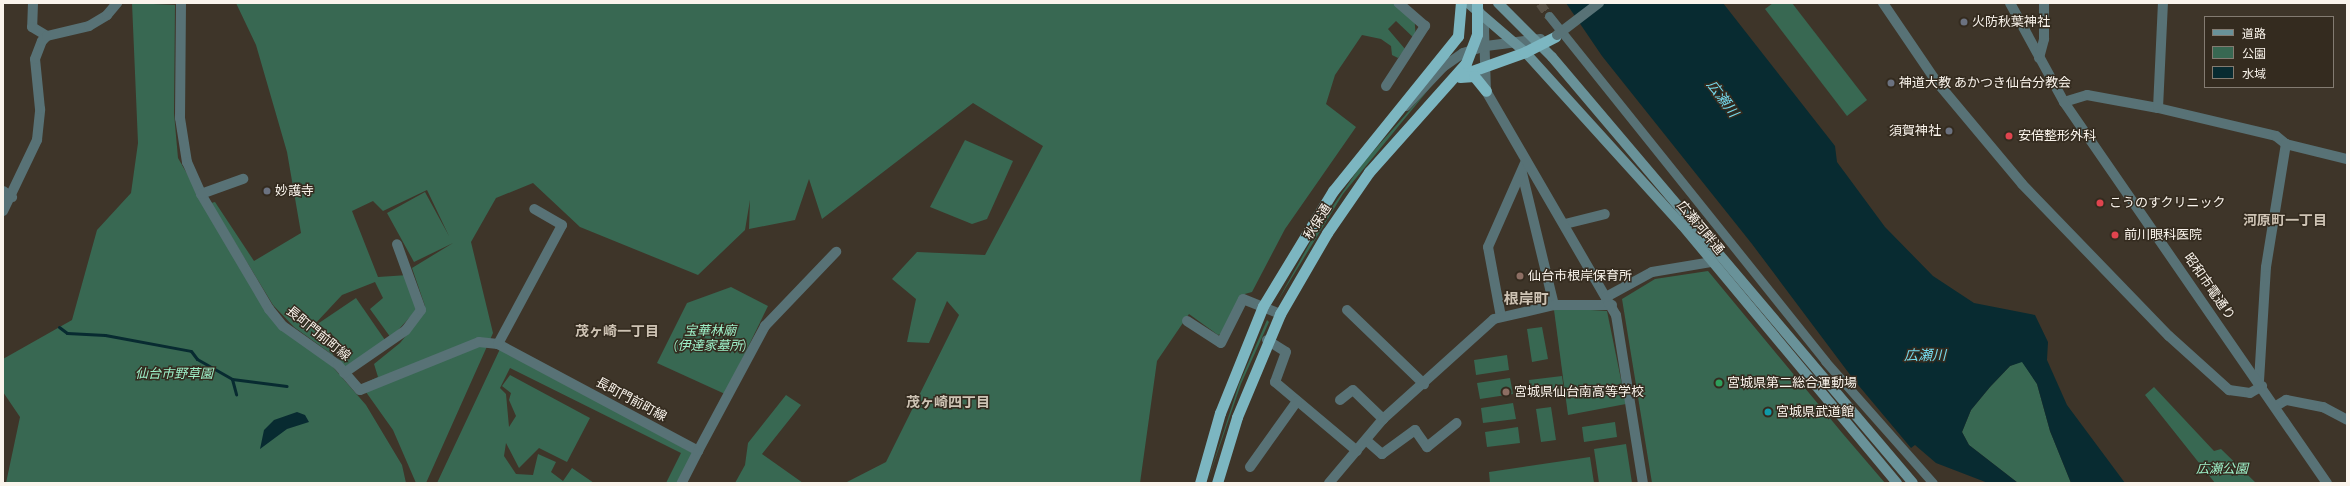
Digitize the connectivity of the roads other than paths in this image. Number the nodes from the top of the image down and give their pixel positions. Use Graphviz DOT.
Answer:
graph roads {
  1 [pos="33,3"];
  2 [pos="117,3"];
  3 [pos="181,3"];
  4 [pos="1399,3"];
  5 [pos="1461,3"];
  6 [pos="1468,3"];
  7 [pos="1498,3"];
  8 [pos="1599,3"];
  9 [pos="1883,3"];
  10 [pos="2010,3"];
  11 [pos="2044,3"];
  12 [pos="2164,3"];
  13 [pos="1477,6"];
  14 [pos="1551,21"];
  15 [pos="47,36"];
  16 [pos="1556,36"];
  17 [pos="1514,42"];
  18 [pos="1539,42"];
  19 [pos="1486,46"];
  20 [pos="1474,48"];
  21 [pos="1525,52"];
  22 [pos="2039,58"];
  23 [pos="1487,64"];
  24 [pos="1456,78"];
  25 [pos="1386,86"];
  26 [pos="1486,91"];
  27 [pos="2064,102"];
  28 [pos="2158,108"];
  29 [pos="1397,110"];
  30 [pos="2286,144"];
  31 [pos="2347,159"];
  32 [pos="1526,161"];
  33 [pos="1522,172"];
  34 [pos="243,179"];
  35 [pos="3,191"];
  36 [pos="201,194"];
  37 [pos="12,197"];
  38 [pos="534,209"];
  39 [pos="3,211"];
  40 [pos="1605,214"];
  41 [pos="1565,224"];
  42 [pos="397,244"];
  43 [pos="836,252"];
  44 [pos="1712,262"];
  45 [pos="1609,301"];
  46 [pos="1554,305"];
  47 [pos="1262,306"];
  48 [pos="1348,310"];
  49 [pos="1280,314"];
  50 [pos="1501,317"];
  51 [pos="1187,321"];
  52 [pos="1268,340"];
  53 [pos="498,344"];
  54 [pos="344,373"];
  55 [pos="1424,384"];
  56 [pos="2260,384"];
  57 [pos="1340,400"];
  58 [pos="1297,401"];
  59 [pos="2276,406"];
  60 [pos="1383,419"];
  61 [pos="2347,420"];
  62 [pos="1457,423"];
  63 [pos="1367,441"];
  64 [pos="698,451"];
  65 [pos="1357,451"];
  66 [pos="1250,467"];
  67 [pos="1335,481"];
  68 [pos="682,483"];
  69 [pos="1200,483"];
  70 [pos="1217,483"];
  71 [pos="1643,483"];
  72 [pos="1898,483"];
  73 [pos="1913,483"];
  74 [pos="1933,483"];
  75 [pos="2327,483"];
  1 -- 15 [label="street"];
  2 -- 15 [label="street"];
  3 -- 36 [label="street, 長町門前町線"];
  4 -- 25 [label="street"];
  5 -- 29 [label="highway, 秋保通"];
  6 -- 13 [label="main road, 広瀬河畔通"];
  7 -- 18 [label="main road, 広瀬河畔通"];
  8 -- 16 [label="street, bridge"];
  9 -- 56 [label="street"];
  10 -- 22 [label="street, 昭和市電通り"];
  11 -- 22 [label="street"];
  12 -- 28 [label="street"];
  13 -- 17 [label="main road, 広瀬河畔通"];
  13 -- 19 [label="street"];
  13 -- 20 [label="highway, 秋保通"];
  14 -- 74 [label="street"];
  15 -- 37 [label="street"];
  16 -- 18 [label="highway"];
  17 -- 18 [label="street"];
  17 -- 19 [label="street"];
  17 -- 21 [label="main road, 広瀬河畔通"];
  18 -- 21 [label="highway"];
  18 -- 73 [label="main road, 広瀬河畔通"];
  19 -- 20 [label="street"];
  19 -- 23 [label="street"];
  20 -- 24 [label="highway, 秋保通"];
  20 -- 29 [label="street"];
  21 -- 23 [label="highway"];
  21 -- 44 [label="main road, 広瀬河畔通"];
  22 -- 27 [label="street, 昭和市電通り"];
  23 -- 24 [label="highway"];
  23 -- 26 [label="street"];
  24 -- 26 [label="highway"];
  24 -- 49 [label="highway, 秋保通"];
  26 -- 32 [label="street"];
  27 -- 28 [label="street"];
  27 -- 56 [label="street, 昭和市電通り"];
  28 -- 30 [label="street"];
  29 -- 47 [label="highway, 秋保通"];
  30 -- 31 [label="street"];
  30 -- 56 [label="street"];
  32 -- 33 [label="street"];
  32 -- 41 [label="street"];
  33 -- 46 [label="street"];
  33 -- 50 [label="street"];
  34 -- 36 [label="street"];
  35 -- 37 [label="street"];
  36 -- 54 [label="street, 長町門前町線"];
  37 -- 39 [label="street"];
  38 -- 53 [label="street"];
  40 -- 41 [label="street"];
  41 -- 45 [label="street"];
  42 -- 54 [label="street"];
  43 -- 64 [label="street"];
  44 -- 45 [label="street"];
  44 -- 72 [label="main road, 広瀬河畔通"];
  45 -- 46 [label="street"];
  45 -- 71 [label="street"];
  46 -- 50 [label="street"];
  47 -- 49 [label="street"];
  47 -- 51 [label="street"];
  47 -- 69 [label="highway, 秋保通"];
  48 -- 55 [label="street"];
  49 -- 52 [label="highway, 秋保通"];
  50 -- 55 [label="street"];
  52 -- 58 [label="street"];
  52 -- 70 [label="highway, 秋保通"];
  53 -- 54 [label="street, 長町門前町線"];
  53 -- 64 [label="street, 長町門前町線"];
  55 -- 60 [label="street"];
  56 -- 59 [label="street, 昭和市電通り"];
  57 -- 60 [label="street"];
  58 -- 65 [label="street"];
  58 -- 66 [label="street"];
  59 -- 61 [label="street"];
  59 -- 75 [label="street, 昭和市電通り"];
  60 -- 63 [label="street"];
  62 -- 63 [label="street"];
  63 -- 65 [label="street"];
  64 -- 68 [label="street"];
  65 -- 67 [label="street"];
}
